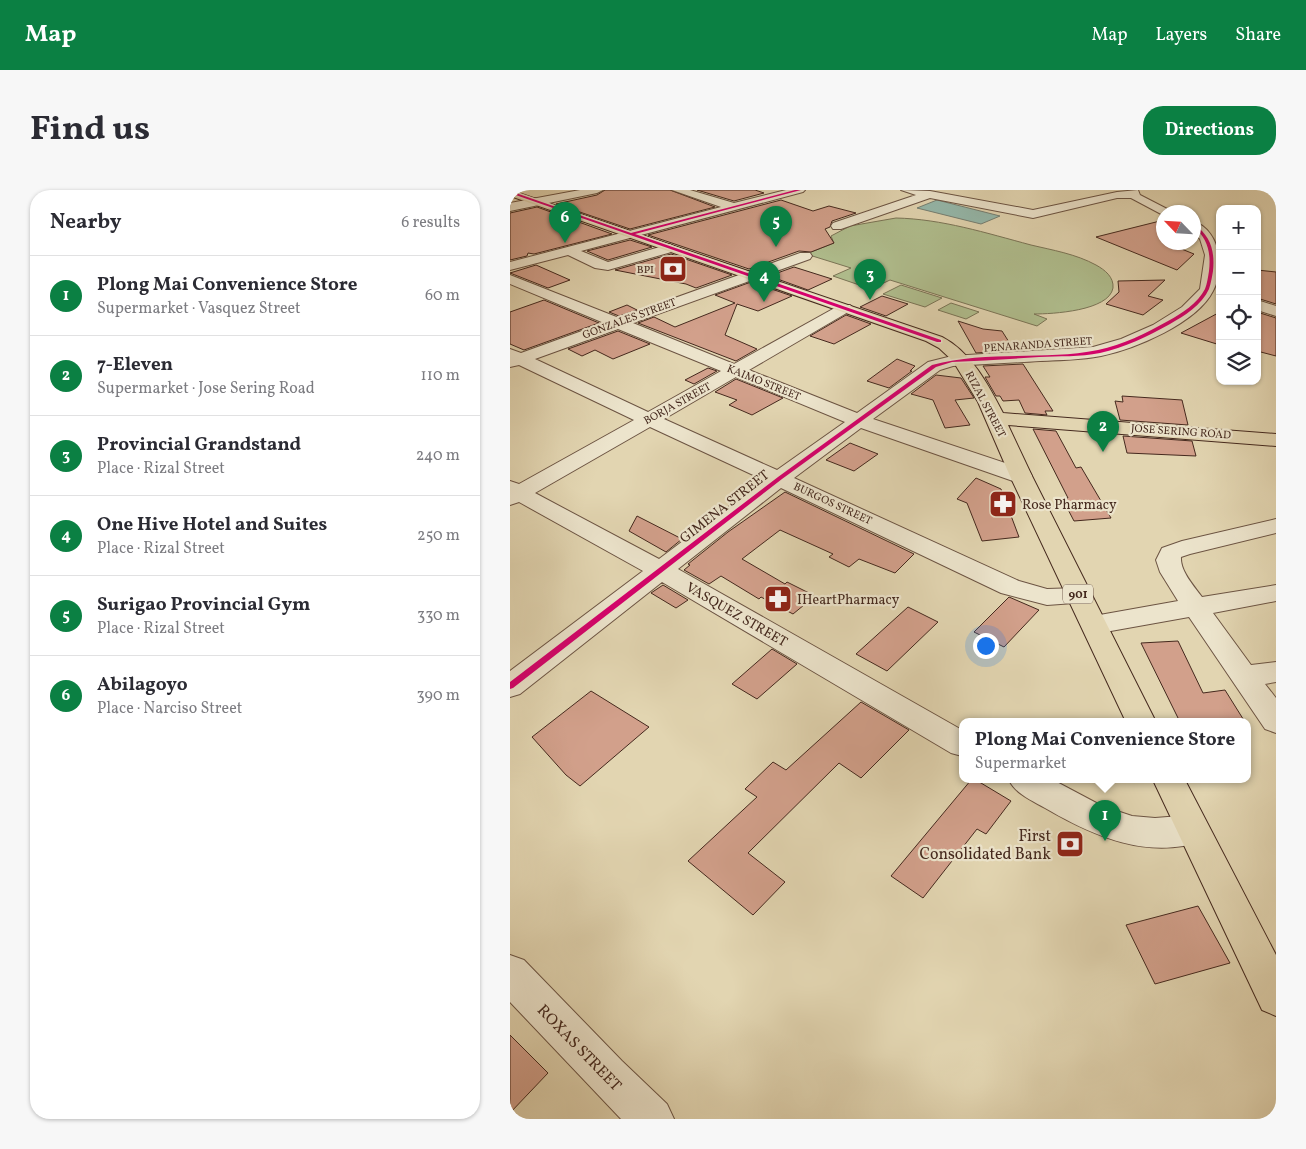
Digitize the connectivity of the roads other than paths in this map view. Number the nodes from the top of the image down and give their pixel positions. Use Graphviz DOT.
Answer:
graph roads {
  1 [pos="597,190"];
  2 [pos="678,190"];
  3 [pos="799,190"];
  4 [pos="907,190"];
  5 [pos="510,192"];
  6 [pos="1133,192"];
  7 [pos="930,194"];
  8 [pos="538,202"];
  9 [pos="1156,206"];
  10 [pos="510,207"];
  11 [pos="735,207"];
  12 [pos="838,226"];
  13 [pos="1201,232"];
  14 [pos="631,234"];
  15 [pos="670,248"];
  16 [pos="570,250"];
  17 [pos="805,256"];
  18 [pos="510,266"];
  19 [pos="749,275"];
  20 [pos="510,279"];
  21 [pos="1213,293"];
  22 [pos="1261,306"];
  23 [pos="845,308"];
  24 [pos="1276,310"];
  25 [pos="616,322"];
  26 [pos="514,358"];
  27 [pos="962,360"];
  28 [pos="735,371"];
  29 [pos="996,418"];
  30 [pos="647,420"];
  31 [pos="860,421"];
  32 [pos="1276,440"];
  33 [pos="1022,476"];
  34 [pos="780,478"];
  35 [pos="513,493"];
  36 [pos="1276,526"];
  37 [pos="662,571"];
  38 [pos="1276,593"];
  39 [pos="1079,596"];
  40 [pos="1195,607"];
  41 [pos="1094,625"];
  42 [pos="1276,672"];
  43 [pos="1242,676"];
  44 [pos="510,686"];
  45 [pos="1139,718"];
  46 [pos="1276,721"];
  47 [pos="959,742"];
  48 [pos="1030,783"];
  49 [pos="1170,783"];
  50 [pos="1193,830"];
  51 [pos="510,974"];
  52 [pos="1276,996"];
  53 [pos="649,1118"];
  1 -- 8 [label="street"];
  2 -- 11 [label="street"];
  3 -- 11 [label="street"];
  4 -- 7 [label="street"];
  5 -- 8 [label="main road, RIZAL STREET / 901"];
  6 -- 7 [label="street"];
  6 -- 9 [label="street"];
  7 -- 12 [label="street"];
  8 -- 10 [label="street"];
  8 -- 14 [label="main road, RIZAL STREET / 901"];
  11 -- 14 [label="street"];
  13 -- 21 [label="street, PENARANDA STREET"];
  14 -- 15 [label="main road, RIZAL STREET / 901"];
  14 -- 16 [label="street"];
  15 -- 16 [label="street"];
  15 -- 19 [label="main road, RIZAL STREET / 901"];
  16 -- 18 [label="street"];
  17 -- 19 [label="street, GONZALES STREET"];
  19 -- 23 [label="main road, RIZAL STREET / 901"];
  19 -- 25 [label="street, GONZALES STREET"];
  20 -- 25 [label="street, KAIMO STREET"];
  21 -- 27 [label="street, PENARANDA STREET"];
  22 -- 24 [label="street"];
  23 -- 27 [label="main road, RIZAL STREET / 901"];
  23 -- 28 [label="street, BORJA STREET"];
  25 -- 26 [label="street, GONZALES STREET"];
  25 -- 28 [label="street, KAIMO STREET"];
  26 -- 30 [label="street, BURGOS STREET"];
  27 -- 29 [label="main road, RIZAL STREET / 901"];
  27 -- 31 [label="street, GIMENA STREET"];
  28 -- 30 [label="street, BORJA STREET"];
  28 -- 31 [label="street, KAIMO STREET"];
  29 -- 32 [label="main road, JOSE SERING ROAD"];
  29 -- 33 [label="main road, RIZAL STREET / 901"];
  30 -- 34 [label="street, BURGOS STREET"];
  30 -- 35 [label="street, BORJA STREET"];
  31 -- 33 [label="street, KAIMO STREET"];
  31 -- 34 [label="street, GIMENA STREET"];
  33 -- 39 [label="main road, RIZAL STREET / 901"];
  34 -- 37 [label="street, GIMENA STREET"];
  34 -- 39 [label="street, BURGOS STREET"];
  35 -- 37 [label="street, VASQUEZ STREET"];
  36 -- 40 [label="street"];
  37 -- 44 [label="street, GIMENA STREET"];
  37 -- 47 [label="street, VASQUEZ STREET"];
  38 -- 40 [label="street"];
  39 -- 41 [label="main road, RIZAL STREET / 901"];
  40 -- 41 [label="street"];
  40 -- 43 [label="street"];
  41 -- 45 [label="main road, RIZAL STREET / 901"];
  42 -- 43 [label="street"];
  43 -- 46 [label="street"];
  48 -- 50 [label="street"];
  49 -- 50 [label="main road"];
  50 -- 52 [label="main road"];
  51 -- 53 [label="street, ROXAS STREET"];
}
